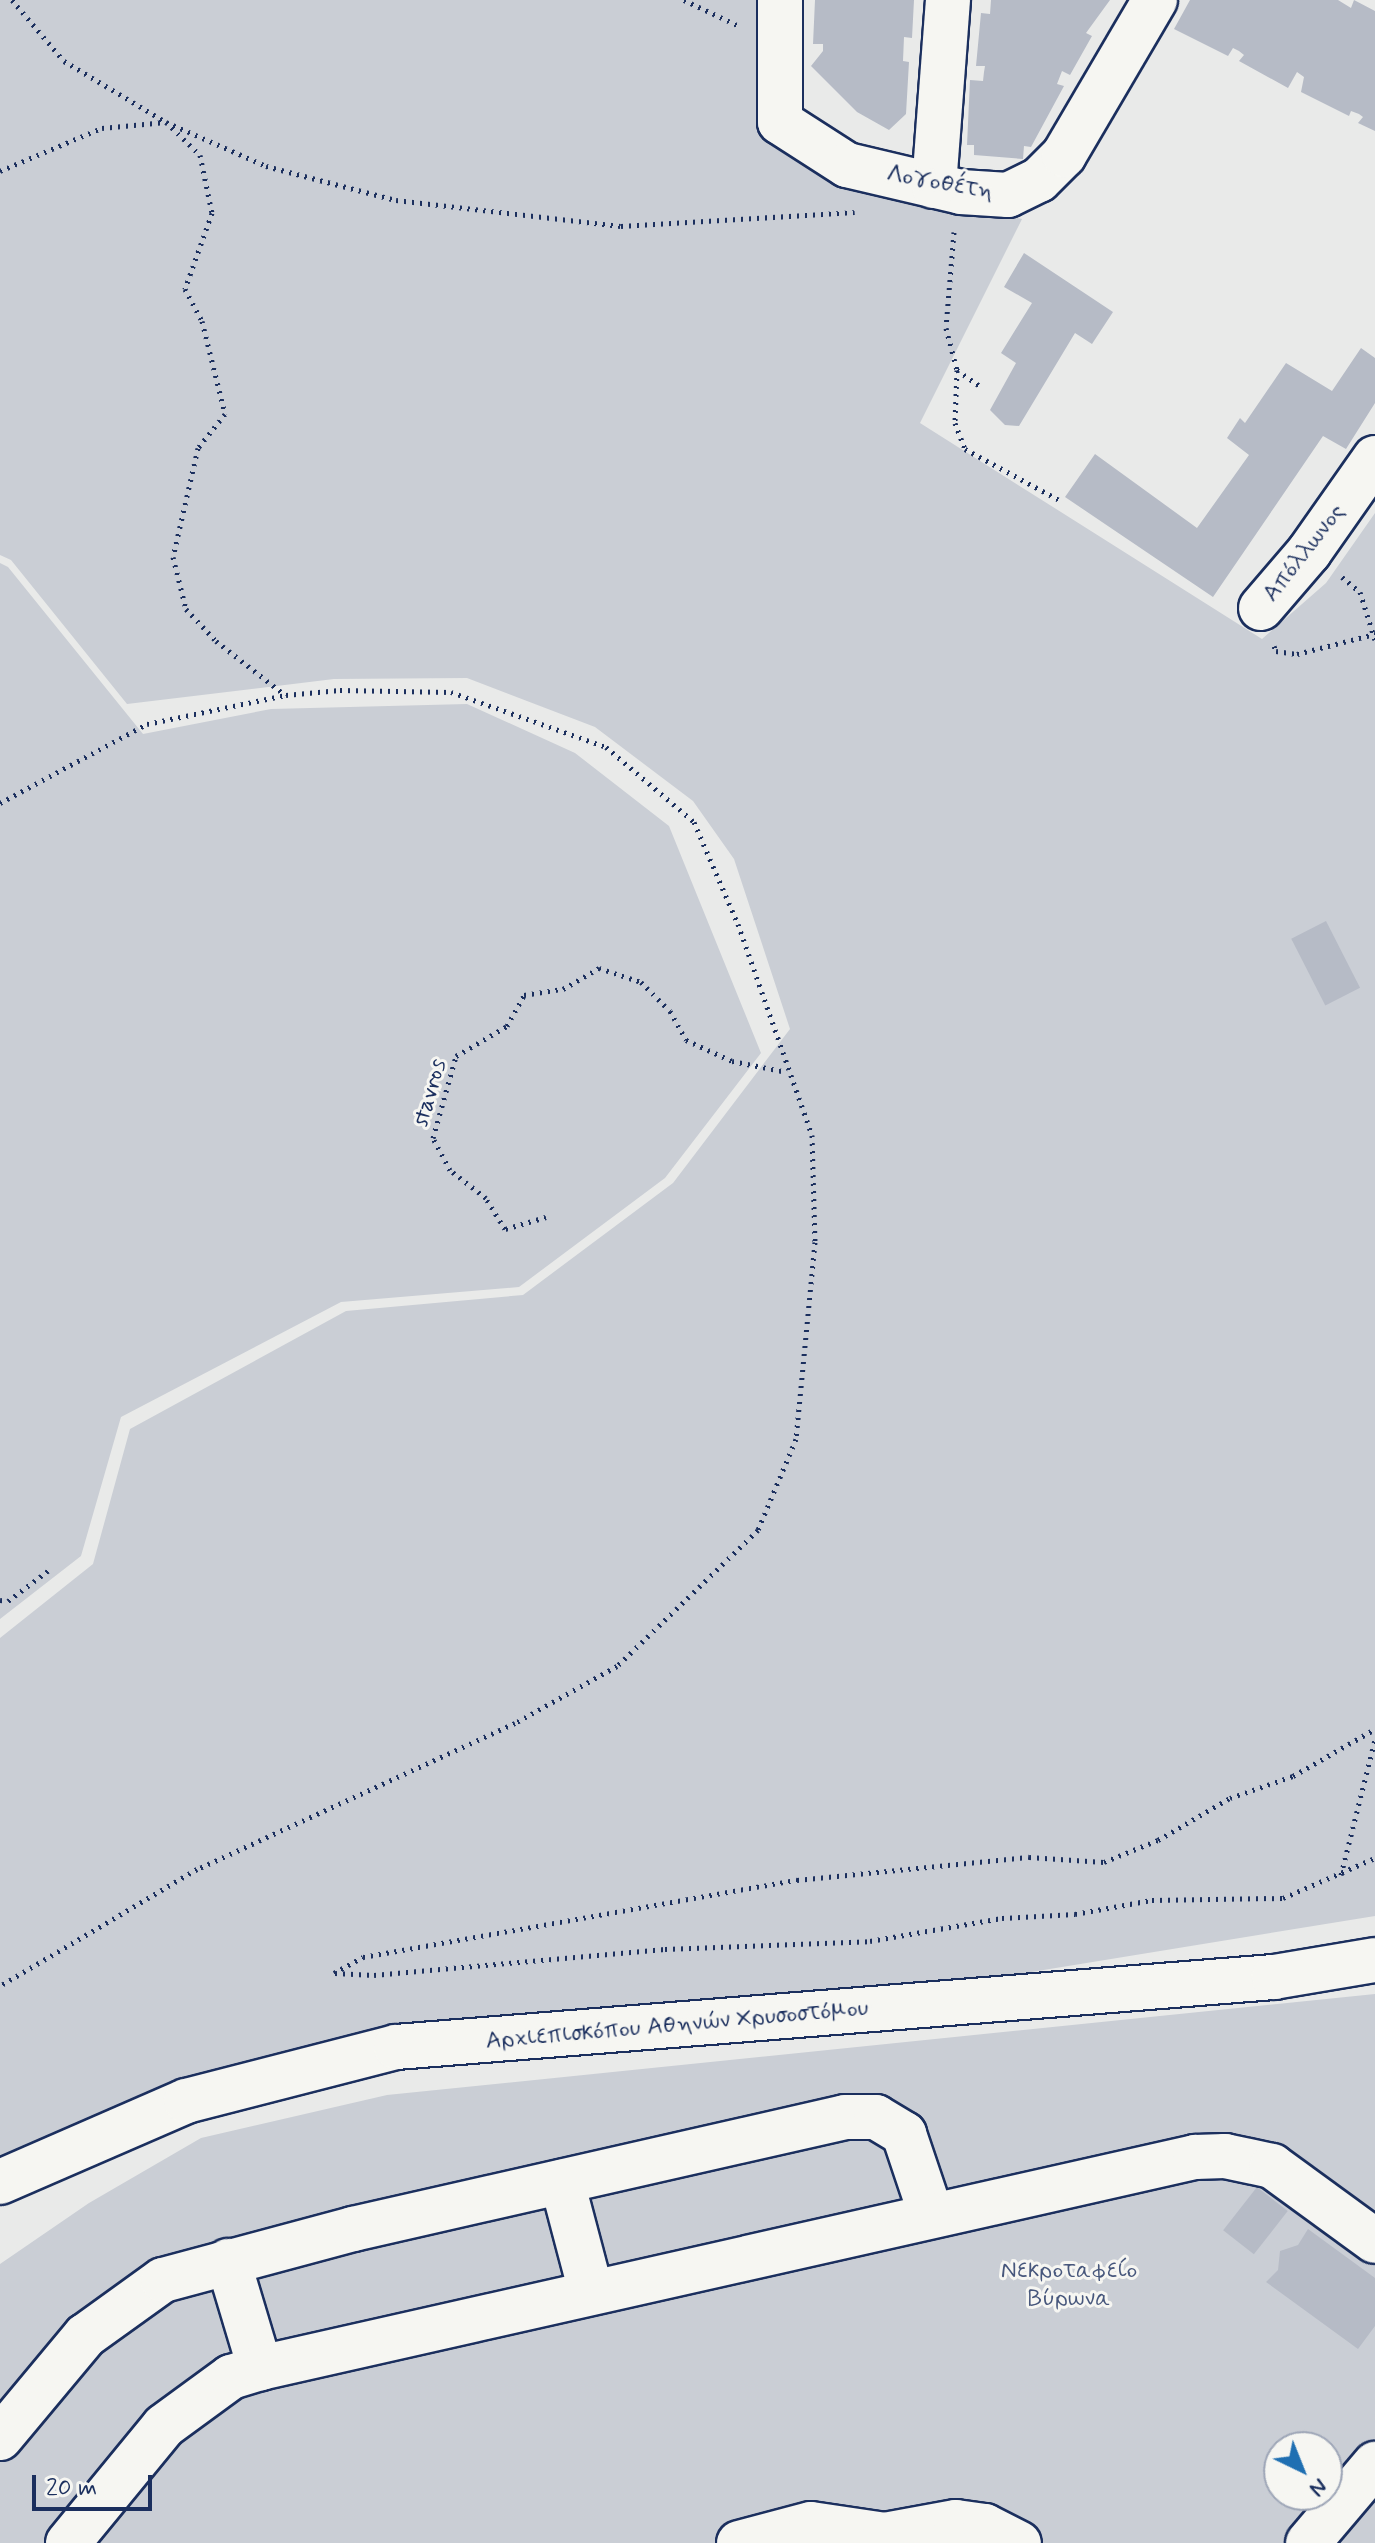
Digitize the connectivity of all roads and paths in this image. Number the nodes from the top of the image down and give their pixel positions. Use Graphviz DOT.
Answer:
graph roads {
  1 [pos="12,0"];
  2 [pos="684,0"];
  3 [pos="948,0"];
  4 [pos="1155,0"];
  5 [pos="779,18"];
  6 [pos="166,122"];
  7 [pos="0,171"];
  8 [pos="948,189"];
  9 [pos="867,212"];
  10 [pos="957,370"];
  11 [pos="981,387"];
  12 [pos="1375,458"];
  13 [pos="1061,501"];
  14 [pos="1309,552"];
  15 [pos="1261,608"];
  16 [pos="1374,636"];
  17 [pos="286,695"];
  18 [pos="0,803"];
  19 [pos="788,1073"];
  20 [pos="546,1217"];
  21 [pos="49,1570"];
  22 [pos="0,1600"];
  23 [pos="1375,1729"];
  24 [pos="1375,1740"];
  25 [pos="1375,1858"];
  26 [pos="1341,1876"];
  27 [pos="1375,1960"];
  28 [pos="0,1986"];
  29 [pos="0,2182"];
  30 [pos="562,2182"];
  31 [pos="931,2214"];
  32 [pos="1375,2241"];
  33 [pos="228,2261"];
  34 [pos="591,2292"];
  35 [pos="260,2368"];
  36 [pos="0,2438"];
  37 [pos="1368,2487"];
  38 [pos="884,2539"];
  39 [pos="68,2543"];
  40 [pos="739,2543"];
  41 [pos="1019,2543"];
  42 [pos="1308,2543"];
  1 -- 6 [label="path"];
  2 -- 5 [label="path"];
  3 -- 8 [label="street"];
  4 -- 8 [label="street, Λογοθέτη"];
  5 -- 8 [label="street, Λογοθέτη"];
  6 -- 7 [label="path"];
  6 -- 9 [label="path"];
  6 -- 17 [label="path"];
  8 -- 10 [label="path"];
  10 -- 11 [label="path"];
  10 -- 13 [label="path"];
  12 -- 14 [label="street, Απόλλωνος"];
  14 -- 15 [label="street, Απόλλωνος"];
  14 -- 16 [label="path"];
  15 -- 16 [label="path"];
  17 -- 18 [label="path"];
  17 -- 19 [label="path"];
  19 -- 20 [label="path, stavros"];
  19 -- 28 [label="path"];
  21 -- 22 [label="path"];
  23 -- 26 [label="path"];
  24 -- 26 [label="path"];
  25 -- 26 [label="path"];
  27 -- 29 [label="street, Αρχιεπισκόπου Αθηνών Χρυσοστόμου"];
  30 -- 31 [label="street"];
  30 -- 33 [label="street"];
  30 -- 34 [label="street"];
  31 -- 32 [label="street"];
  31 -- 34 [label="street"];
  33 -- 35 [label="street"];
  33 -- 36 [label="street"];
  34 -- 35 [label="street"];
  35 -- 39 [label="street"];
  37 -- 42 [label="street"];
  38 -- 40 [label="street"];
  38 -- 41 [label="street"];
}
